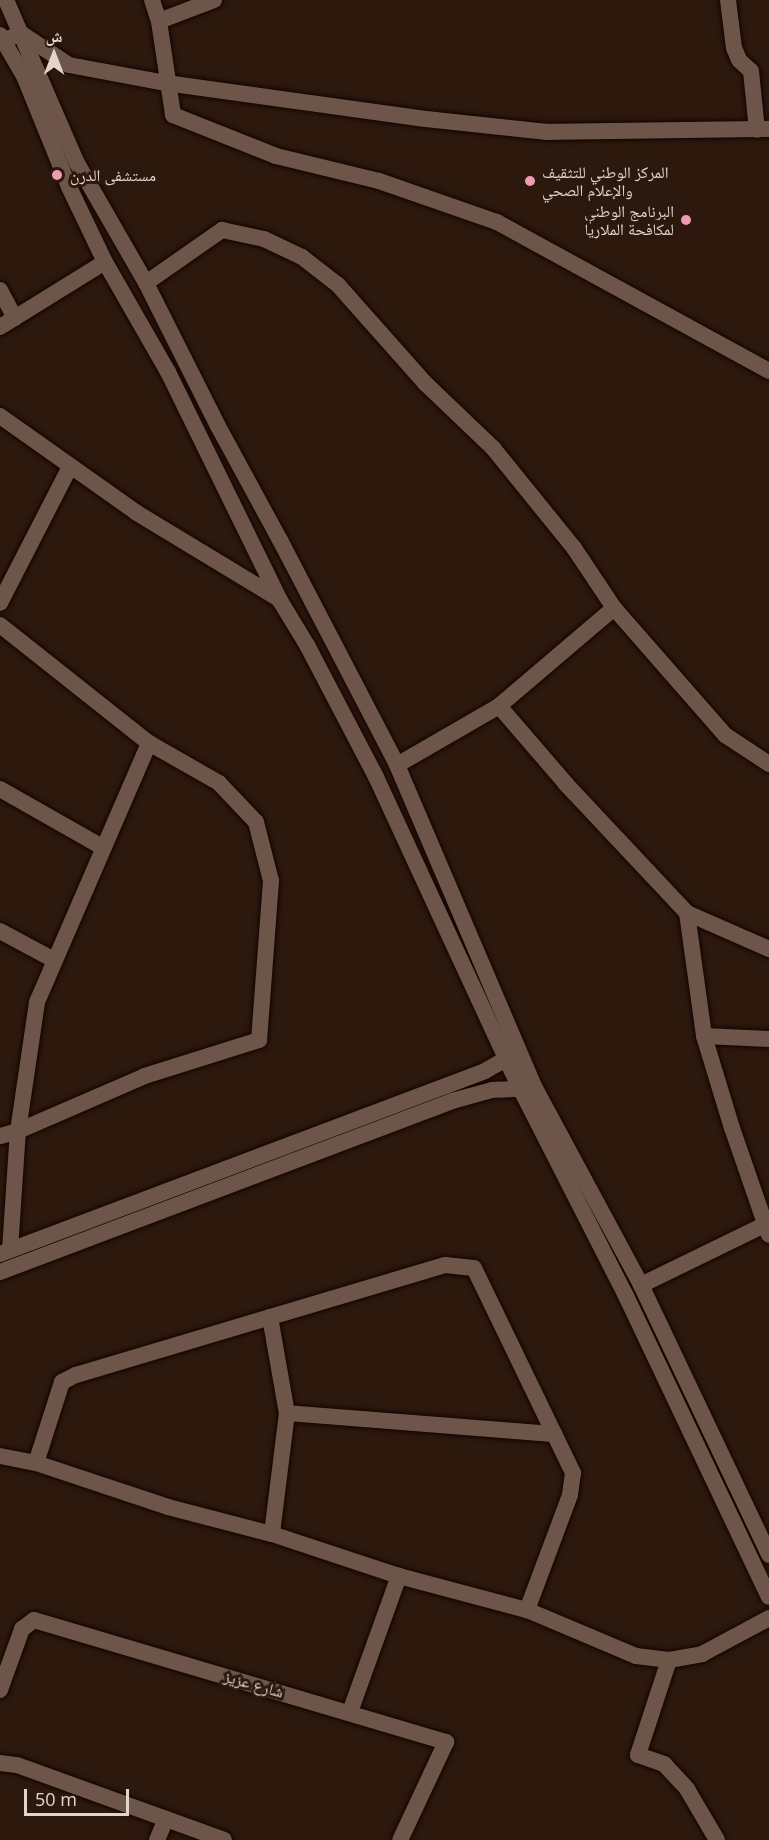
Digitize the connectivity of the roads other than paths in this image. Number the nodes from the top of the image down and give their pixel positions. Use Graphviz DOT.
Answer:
graph roads {
  1 [pos="6,0"];
  2 [pos="152,0"];
  3 [pos="214,0"];
  4 [pos="728,0"];
  5 [pos="159,21"];
  6 [pos="22,34"];
  7 [pos="1,39"];
  8 [pos="166,83"];
  9 [pos="763,130"];
  10 [pos="105,262"];
  11 [pos="146,283"];
  12 [pos="0,290"];
  13 [pos="15,318"];
  14 [pos="0,327"];
  15 [pos="769,371"];
  16 [pos="0,416"];
  17 [pos="70,467"];
  18 [pos="306,592"];
  19 [pos="279,599"];
  20 [pos="0,603"];
  21 [pos="614,608"];
  22 [pos="0,625"];
  23 [pos="499,706"];
  24 [pos="149,743"];
  25 [pos="769,764"];
  26 [pos="397,765"];
  27 [pos="0,789"];
  28 [pos="102,847"];
  29 [pos="687,913"];
  30 [pos="0,931"];
  31 [pos="769,949"];
  32 [pos="54,960"];
  33 [pos="704,1036"];
  34 [pos="769,1039"];
  35 [pos="512,1053"];
  36 [pos="528,1088"];
  37 [pos="18,1131"];
  38 [pos="0,1136"];
  39 [pos="766,1230"];
  40 [pos="5,1252"];
  41 [pos="0,1272"];
  42 [pos="641,1285"];
  43 [pos="270,1317"];
  44 [pos="287,1413"];
  45 [pos="554,1434"];
  46 [pos="0,1456"];
  47 [pos="36,1463"];
  48 [pos="272,1533"];
  49 [pos="769,1555"];
  50 [pos="399,1576"];
  51 [pos="769,1599"];
  52 [pos="527,1610"];
  53 [pos="769,1618"];
  54 [pos="751,1627"];
  55 [pos="669,1660"];
  56 [pos="0,1690"];
  57 [pos="350,1712"];
  58 [pos="0,1763"];
  59 [pos="166,1819"];
  60 [pos="157,1840"];
  61 [pos="224,1840"];
  62 [pos="400,1840"];
  63 [pos="717,1840"];
  1 -- 6 [label="street"];
  2 -- 5 [label="street"];
  3 -- 5 [label="street"];
  4 -- 9 [label="street"];
  5 -- 8 [label="street"];
  6 -- 7 [label="street"];
  6 -- 8 [label="street"];
  6 -- 11 [label="street"];
  7 -- 10 [label="street"];
  8 -- 9 [label="street"];
  8 -- 15 [label="street"];
  10 -- 13 [label="street"];
  10 -- 19 [label="street"];
  11 -- 18 [label="street"];
  11 -- 21 [label="street"];
  12 -- 13 [label="street"];
  13 -- 14 [label="street"];
  16 -- 17 [label="street"];
  17 -- 19 [label="street"];
  17 -- 20 [label="street"];
  18 -- 19 [label="street"];
  18 -- 26 [label="street"];
  19 -- 35 [label="street"];
  21 -- 23 [label="street"];
  21 -- 25 [label="street"];
  22 -- 24 [label="street"];
  23 -- 26 [label="street"];
  23 -- 29 [label="street"];
  24 -- 28 [label="street"];
  24 -- 37 [label="street"];
  26 -- 35 [label="street"];
  27 -- 28 [label="street"];
  28 -- 32 [label="street"];
  29 -- 31 [label="street"];
  29 -- 33 [label="street"];
  30 -- 32 [label="street"];
  32 -- 37 [label="street"];
  33 -- 34 [label="street"];
  33 -- 39 [label="street"];
  35 -- 36 [label="street"];
  35 -- 40 [label="street"];
  36 -- 41 [label="street"];
  36 -- 42 [label="street"];
  36 -- 51 [label="street"];
  37 -- 38 [label="street"];
  37 -- 40 [label="street"];
  39 -- 42 [label="street"];
  42 -- 49 [label="street"];
  43 -- 44 [label="street"];
  43 -- 45 [label="street"];
  43 -- 47 [label="street"];
  44 -- 45 [label="street"];
  44 -- 48 [label="street"];
  45 -- 52 [label="street"];
  46 -- 47 [label="street"];
  47 -- 48 [label="street"];
  48 -- 50 [label="street"];
  50 -- 52 [label="street"];
  50 -- 57 [label="street"];
  51 -- 54 [label="street"];
  52 -- 55 [label="street"];
  53 -- 54 [label="street"];
  54 -- 55 [label="street"];
  55 -- 63 [label="street"];
  56 -- 57 [label="street, شارع عزيز"];
  57 -- 62 [label="street, شارع عزيز"];
  58 -- 59 [label="street"];
  59 -- 60 [label="street"];
  59 -- 61 [label="street"];
}
